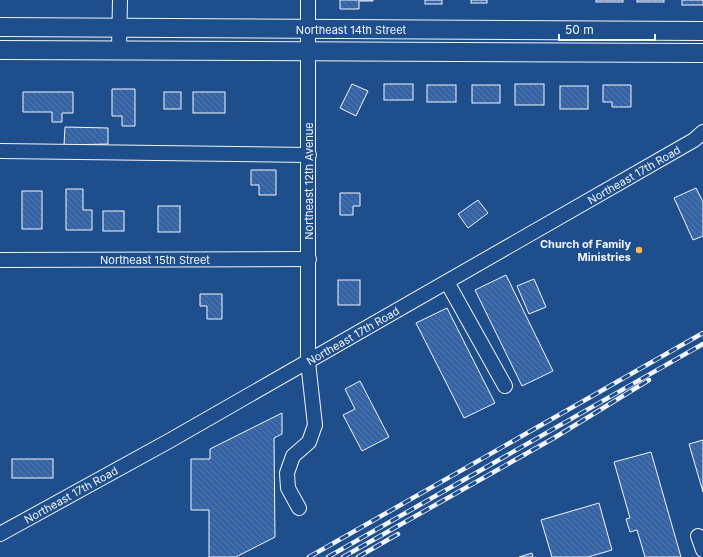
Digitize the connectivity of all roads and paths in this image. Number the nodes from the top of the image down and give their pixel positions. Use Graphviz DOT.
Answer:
graph roads {
  1 [pos="120,0"];
  2 [pos="308,0"];
  3 [pos="0,28"];
  4 [pos="119,28"];
  5 [pos="308,30"];
  6 [pos="703,31"];
  7 [pos="0,50"];
  8 [pos="119,50"];
  9 [pos="308,51"];
  10 [pos="703,53"];
  11 [pos="703,132"];
  12 [pos="0,151"];
  13 [pos="309,155"];
  14 [pos="309,259"];
  15 [pos="0,260"];
  16 [pos="448,282"];
  17 [pos="308,362"];
  18 [pos="505,386"];
  19 [pos="299,508"];
  20 [pos="0,534"];
  21 [pos="698,536"];
  22 [pos="703,550"];
  1 -- 4 [label="street"];
  2 -- 5 [label="street, Northeast 12th Avenue"];
  3 -- 4 [label="main road, Northeast 14th Street"];
  4 -- 5 [label="main road, Northeast 14th Street"];
  4 -- 8 [label="street"];
  5 -- 6 [label="main road, Northeast 14th Street"];
  5 -- 9 [label="street, Northeast 12th Avenue"];
  7 -- 8 [label="main road, Northeast 14th Street"];
  8 -- 9 [label="main road, Northeast 14th Street"];
  9 -- 10 [label="main road, Northeast 14th Street"];
  9 -- 13 [label="street, Northeast 12th Avenue"];
  11 -- 16 [label="street, Northeast 17th Road"];
  12 -- 13 [label="street"];
  13 -- 14 [label="street, Northeast 12th Avenue"];
  14 -- 15 [label="street, Northeast 15th Street"];
  14 -- 17 [label="street, Northeast 12th Avenue"];
  16 -- 17 [label="street, Northeast 17th Road"];
  16 -- 18 [label="street"];
  17 -- 19 [label="street, Northeast 12th Avenue"];
  17 -- 20 [label="street, Northeast 17th Road"];
  21 -- 22 [label="street"];
}
